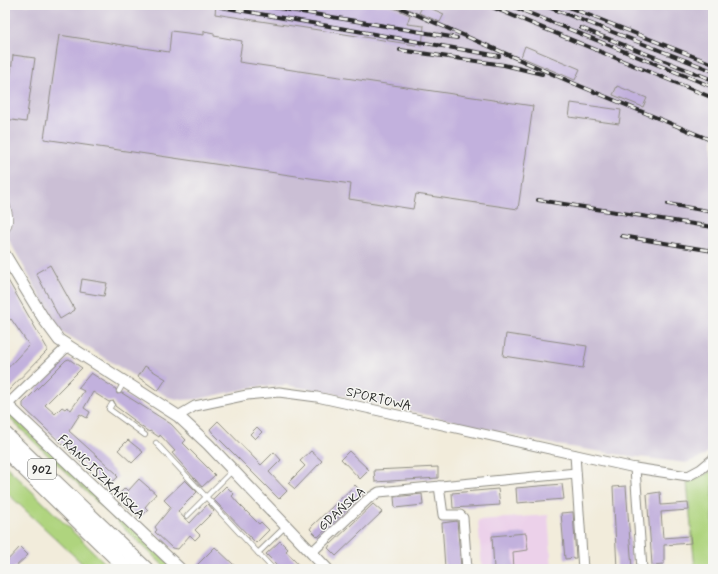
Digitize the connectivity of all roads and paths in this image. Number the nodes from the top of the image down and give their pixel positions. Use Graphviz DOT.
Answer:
graph roads {
  1 [pos="5,198"];
  2 [pos="5,232"];
  3 [pos="5,255"];
  4 [pos="67,347"];
  5 [pos="6,404"];
  6 [pos="112,404"];
  7 [pos="178,416"];
  8 [pos="5,434"];
  9 [pos="145,435"];
  10 [pos="156,444"];
  11 [pos="5,450"];
  12 [pos="575,455"];
  13 [pos="713,459"];
  14 [pos="5,461"];
  15 [pos="635,468"];
  16 [pos="233,470"];
  17 [pos="576,473"];
  18 [pos="439,486"];
  19 [pos="206,497"];
  20 [pos="55,500"];
  21 [pos="187,516"];
  22 [pos="286,526"];
  23 [pos="258,552"];
  24 [pos="312,553"];
  25 [pos="127,569"];
  26 [pos="146,569"];
  27 [pos="180,569"];
  28 [pos="273,569"];
  29 [pos="327,569"];
  30 [pos="467,569"];
  31 [pos="583,569"];
  32 [pos="642,569"];
  1 -- 2 [label="lane"];
  3 -- 4 [label="street"];
  4 -- 5 [label="street"];
  4 -- 7 [label="street"];
  5 -- 27 [label="street, FRANCISZKAŃSKA"];
  6 -- 9 [label="lane"];
  7 -- 12 [label="street, SPORTOWA"];
  7 -- 16 [label="street"];
  8 -- 26 [label="main road, 902"];
  10 -- 19 [label="lane"];
  11 -- 20 [label="main road, 902"];
  12 -- 15 [label="street, SPORTOWA"];
  12 -- 17 [label="street"];
  13 -- 15 [label="street, SPORTOWA"];
  14 -- 20 [label="main road"];
  15 -- 32 [label="street"];
  16 -- 19 [label="lane"];
  16 -- 22 [label="street"];
  17 -- 18 [label="street"];
  17 -- 31 [label="street"];
  18 -- 24 [label="street, GDAŃSKA"];
  18 -- 30 [label="street"];
  19 -- 21 [label="lane"];
  19 -- 23 [label="lane"];
  20 -- 25 [label="main road, 902"];
  22 -- 23 [label="lane"];
  22 -- 24 [label="street"];
  23 -- 28 [label="lane"];
  24 -- 29 [label="street"];
}
